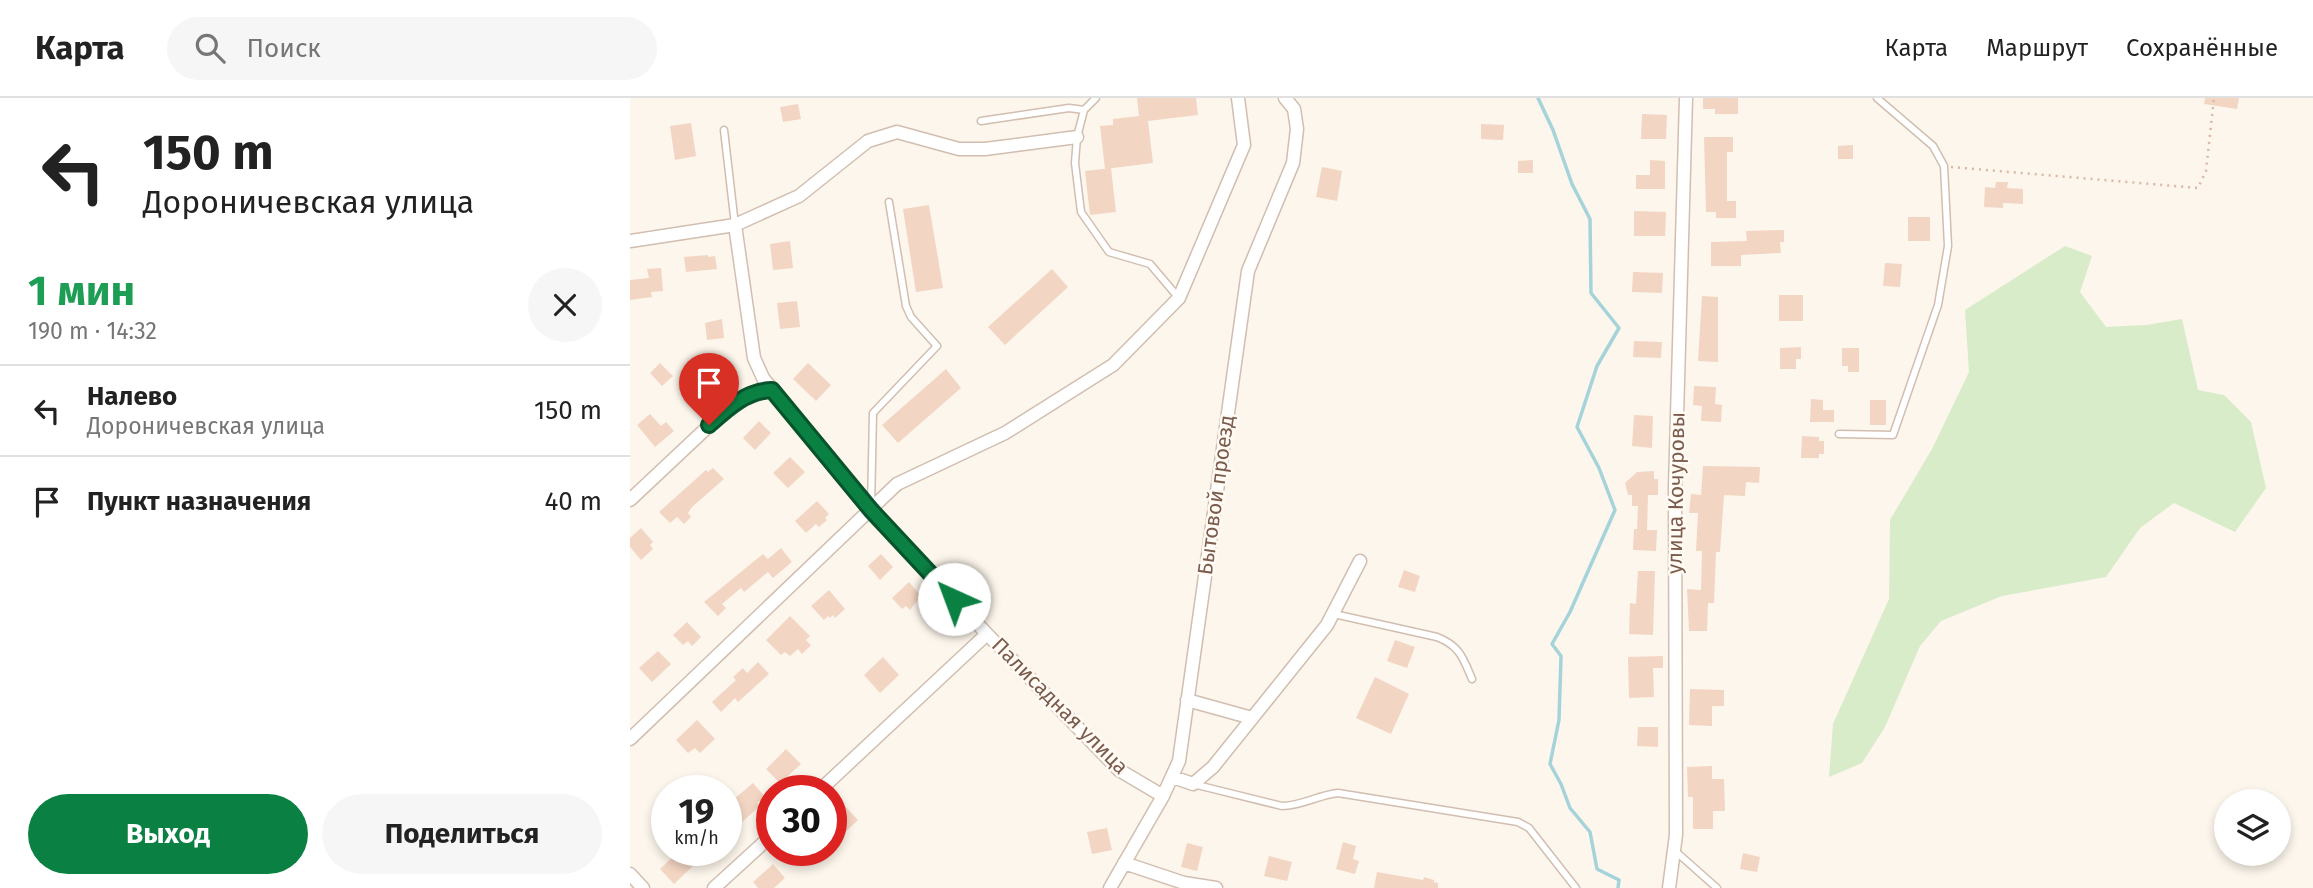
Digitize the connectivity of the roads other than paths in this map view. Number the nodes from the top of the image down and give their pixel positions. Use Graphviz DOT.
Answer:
graph roads {
  1 [pos="1096,98"];
  2 [pos="1238,98"];
  3 [pos="1285,98"];
  4 [pos="1686,98"];
  5 [pos="1877,98"];
  6 [pos="1084,110"];
  7 [pos="981,121"];
  8 [pos="724,130"];
  9 [pos="1077,137"];
  10 [pos="889,202"];
  11 [pos="735,225"];
  12 [pos="630,241"];
  13 [pos="1180,298"];
  14 [pos="772,390"];
  15 [pos="1839,434"];
  16 [pos="630,500"];
  17 [pos="871,510"];
  18 [pos="1360,561"];
  19 [pos="1334,614"];
  20 [pos="987,634"];
  21 [pos="1472,680"];
  22 [pos="1187,700"];
  23 [pos="1252,718"];
  24 [pos="630,739"];
  25 [pos="836,775"];
  26 [pos="1173,778"];
  27 [pos="1193,784"];
  28 [pos="1163,796"];
  29 [pos="756,850"];
  30 [pos="1674,850"];
  31 [pos="1124,863"];
  32 [pos="630,874"];
  33 [pos="643,888"];
  34 [pos="714,888"];
  35 [pos="1110,888"];
  36 [pos="1216,888"];
  37 [pos="1576,888"];
  38 [pos="1670,888"];
  39 [pos="1717,888"];
  1 -- 6 [label="lane"];
  2 -- 13 [label="street"];
  3 -- 22 [label="street, Бытовой проезд"];
  4 -- 30 [label="street, улица Кочуровы"];
  5 -- 15 [label="lane"];
  6 -- 7 [label="lane"];
  6 -- 9 [label="lane"];
  8 -- 11 [label="lane"];
  9 -- 11 [label="street"];
  9 -- 13 [label="lane"];
  10 -- 17 [label="lane"];
  11 -- 12 [label="street"];
  11 -- 14 [label="street, Палисадная улица"];
  13 -- 17 [label="street"];
  14 -- 16 [label="street"];
  14 -- 17 [label="street, Палисадная улица"];
  17 -- 20 [label="street, Палисадная улица"];
  17 -- 24 [label="street"];
  18 -- 19 [label="street"];
  19 -- 21 [label="lane"];
  19 -- 23 [label="street"];
  20 -- 25 [label="street"];
  20 -- 28 [label="street, Палисадная улица"];
  22 -- 23 [label="street"];
  22 -- 26 [label="street, Бытовой проезд"];
  23 -- 27 [label="street"];
  26 -- 27 [label="street"];
  26 -- 28 [label="street, Бытовой проезд"];
  27 -- 37 [label="lane"];
  28 -- 31 [label="street, Бытовой проезд"];
  29 -- 34 [label="street"];
  30 -- 38 [label="street, улица Кочуровы"];
  30 -- 39 [label="lane"];
  31 -- 35 [label="street, Бытовой проезд"];
  31 -- 36 [label="street"];
  32 -- 33 [label="street"];
}
